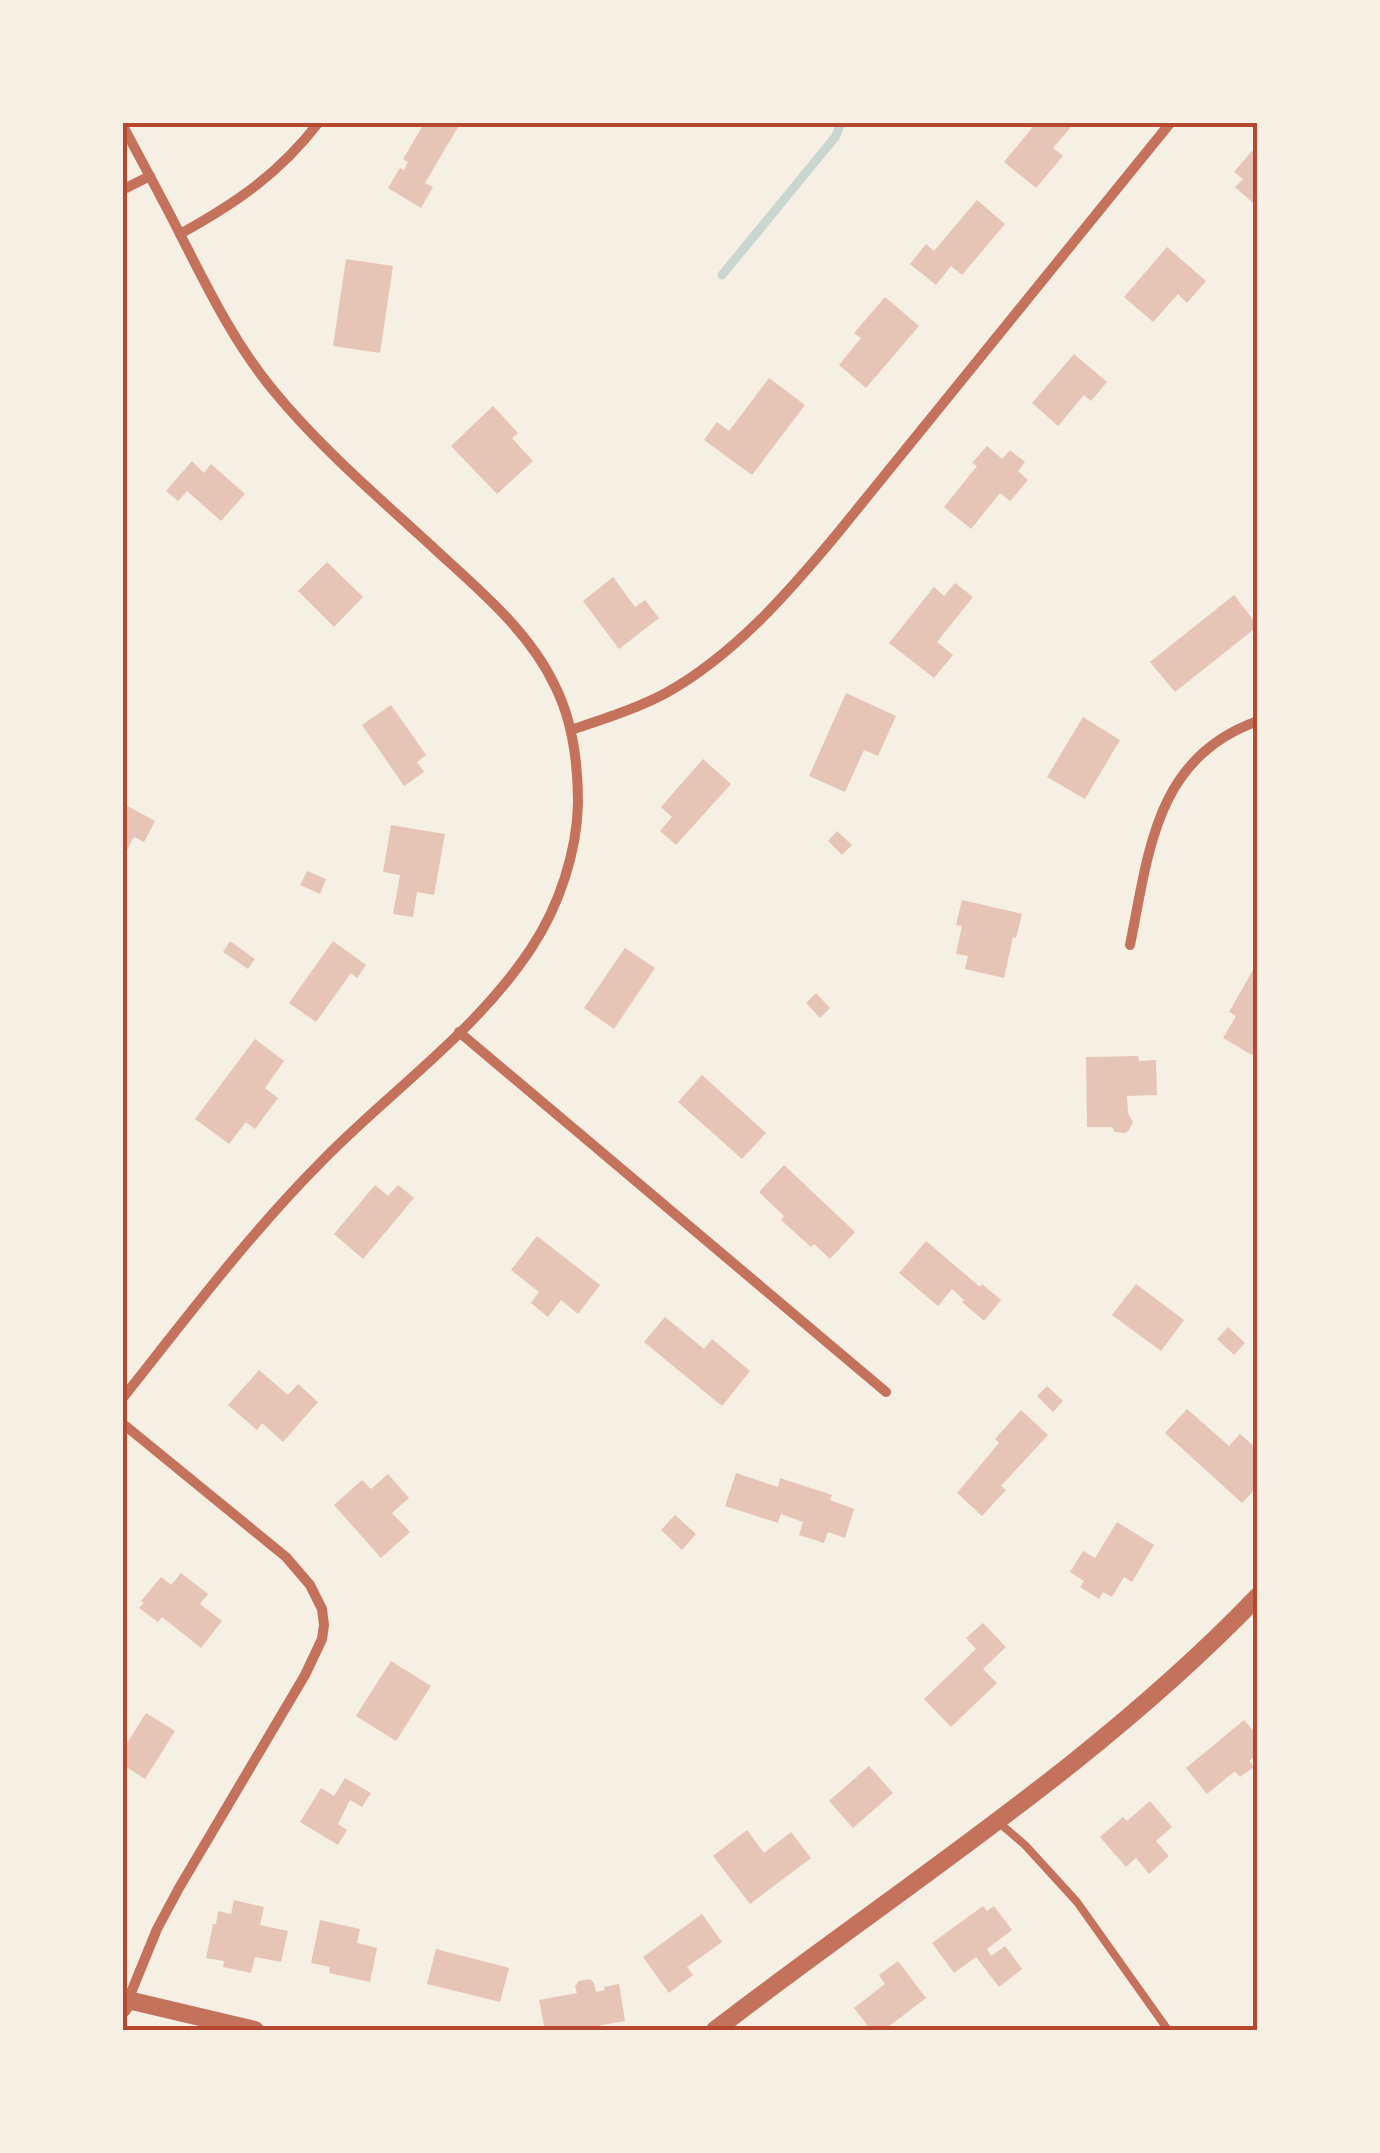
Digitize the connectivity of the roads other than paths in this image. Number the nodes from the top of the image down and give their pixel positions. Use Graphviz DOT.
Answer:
graph roads {
  1 [pos="319,122"];
  2 [pos="1171,122"];
  3 [pos="122,124"];
  4 [pos="150,176"];
  5 [pos="122,190"];
  6 [pos="180,234"];
  7 [pos="1258,722"];
  8 [pos="571,730"];
  9 [pos="1130,945"];
  10 [pos="459,1032"];
  11 [pos="886,1392"];
  12 [pos="122,1400"];
  13 [pos="122,1423"];
  14 [pos="1258,1596"];
  15 [pos="997,1821"];
  16 [pos="124,2002"];
  17 [pos="255,2030"];
  18 [pos="714,2030"];
  19 [pos="1168,2030"];
  1 -- 6 [label="street"];
  2 -- 8 [label="street"];
  3 -- 4 [label="street"];
  4 -- 5 [label="street"];
  4 -- 6 [label="street"];
  6 -- 8 [label="street"];
  7 -- 9 [label="street"];
  8 -- 10 [label="street"];
  10 -- 11 [label="street"];
  10 -- 12 [label="street"];
  13 -- 16 [label="street"];
  14 -- 15 [label="street"];
  15 -- 18 [label="street"];
  15 -- 19 [label="lane"];
  16 -- 17 [label="street"];
}
